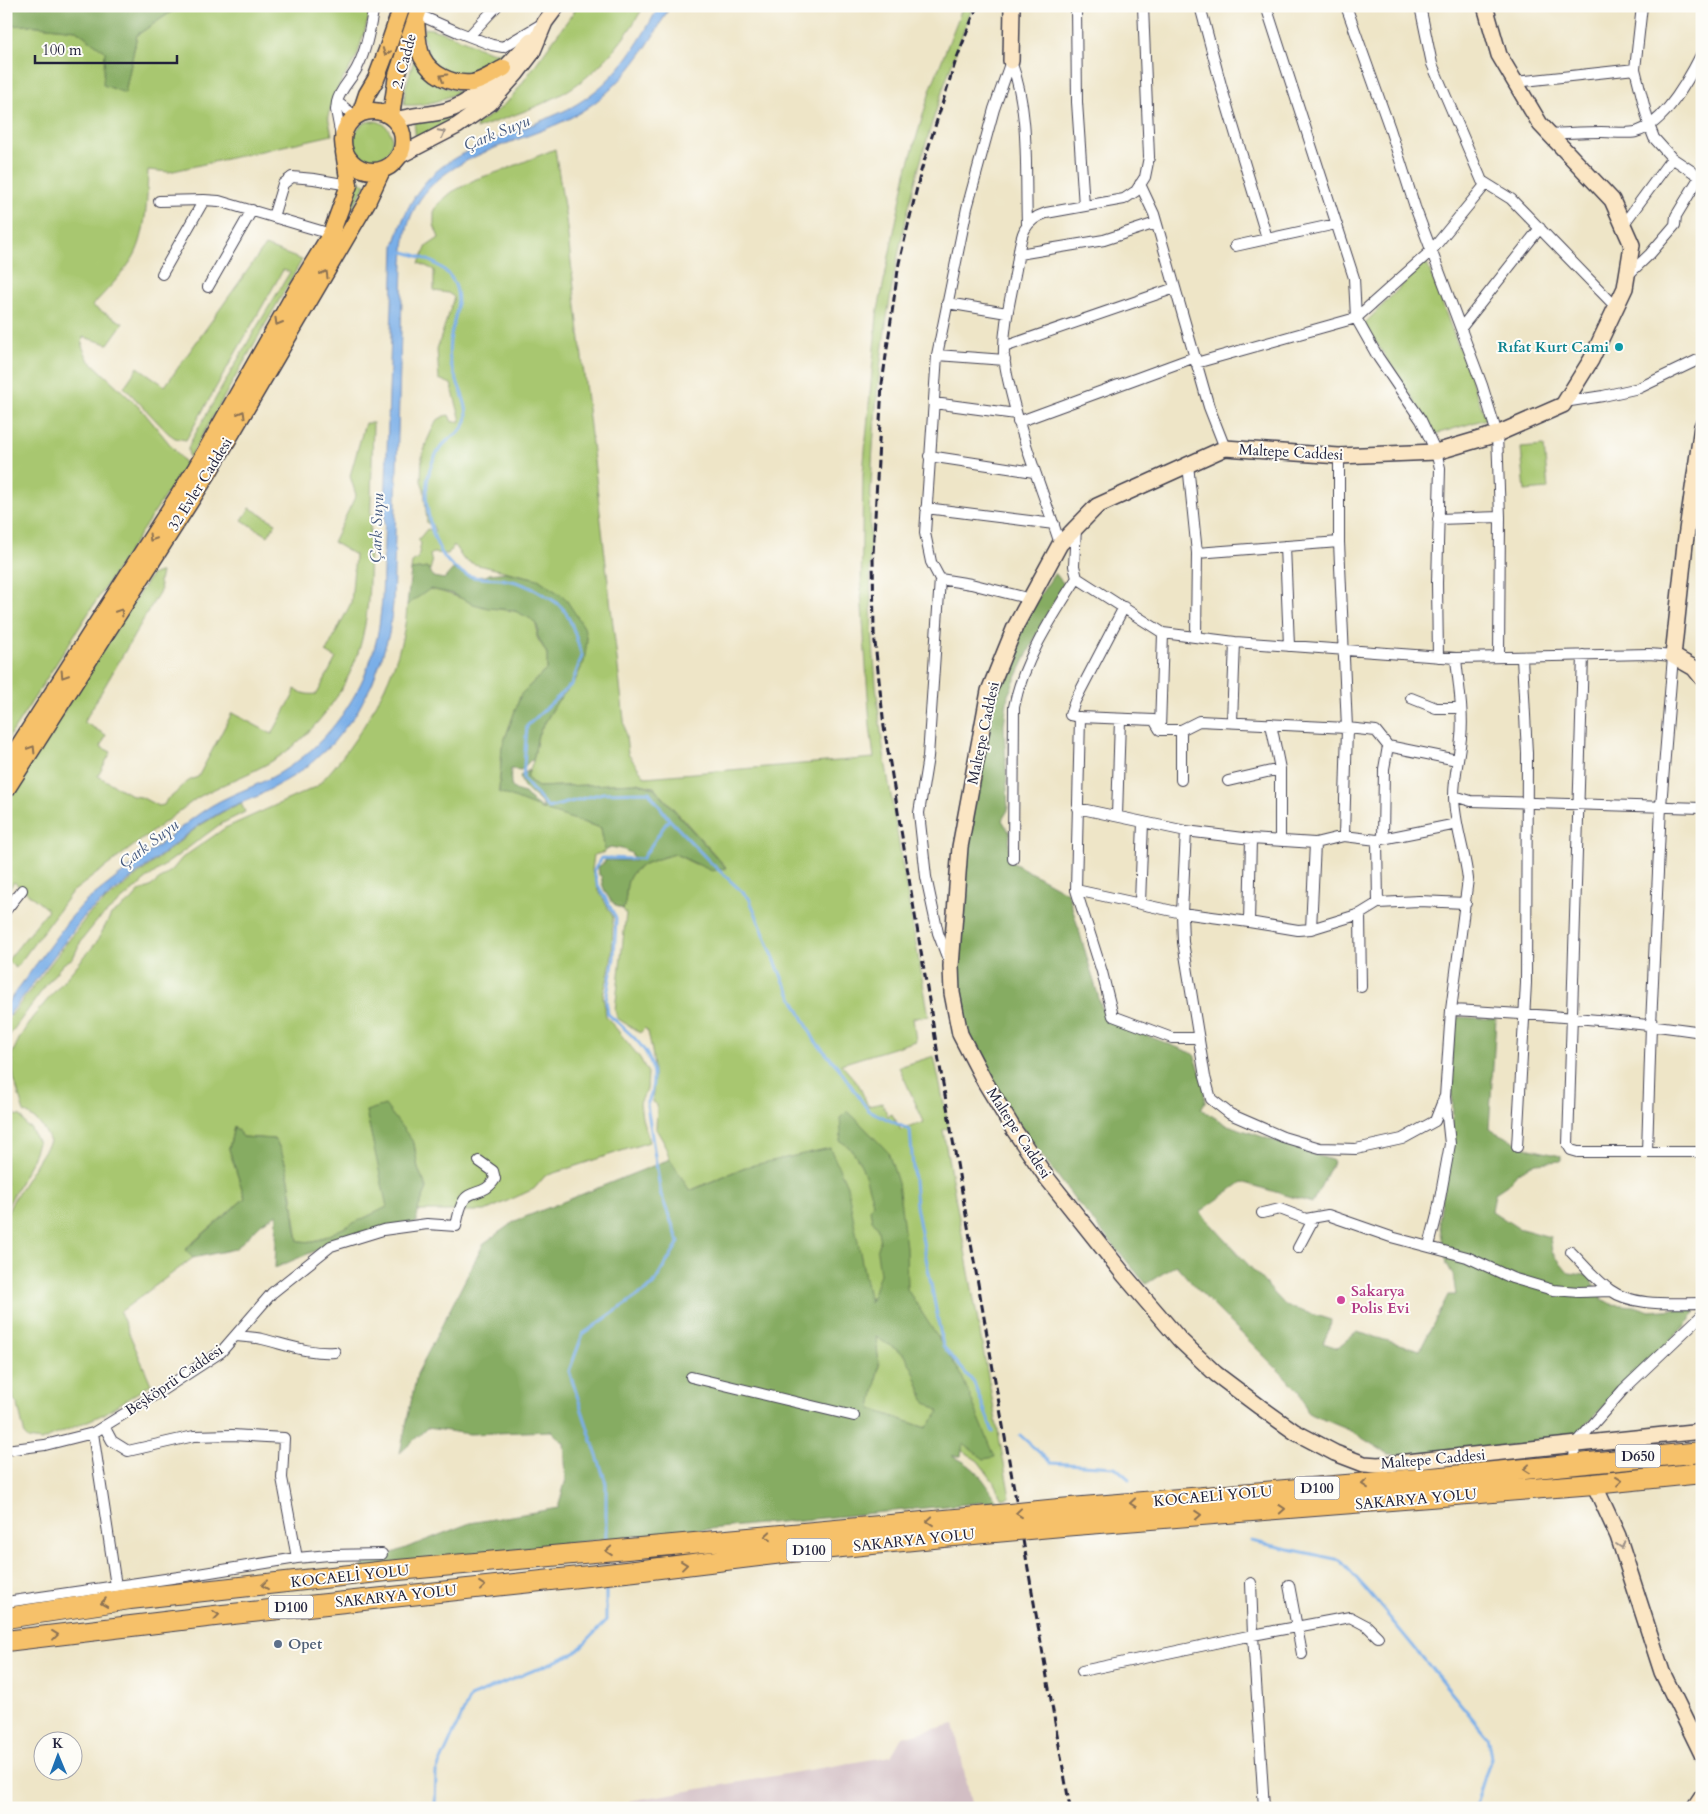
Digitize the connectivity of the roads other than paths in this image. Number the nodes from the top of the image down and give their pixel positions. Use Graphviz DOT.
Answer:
graph roads {
  1 [pos="374,6"];
  2 [pos="402,6"];
  3 [pos="497,6"];
  4 [pos="558,6"];
  5 [pos="1012,6"];
  6 [pos="1076,6"];
  7 [pos="1143,6"];
  8 [pos="1200,6"];
  9 [pos="1266,6"];
  10 [pos="1346,6"];
  11 [pos="1420,6"];
  12 [pos="1485,6"];
  13 [pos="1642,6"];
  14 [pos="421,12"];
  15 [pos="542,27"];
  16 [pos="469,36"];
  17 [pos="1702,53"];
  18 [pos="1011,61"];
  19 [pos="504,68"];
  20 [pos="1635,69"];
  21 [pos="1515,82"];
  22 [pos="337,102"];
  23 [pos="358,114"];
  24 [pos="394,118"];
  25 [pos="1649,125"];
  26 [pos="1550,134"];
  27 [pos="343,147"];
  28 [pos="399,156"];
  29 [pos="1672,158"];
  30 [pos="382,170"];
  31 [pos="1701,175"];
  32 [pos="1140,184"];
  33 [pos="1486,184"];
  34 [pos="349,185"];
  35 [pos="204,200"];
  36 [pos="159,201"];
  37 [pos="1084,206"];
  38 [pos="252,210"];
  39 [pos="274,217"];
  40 [pos="1156,223"];
  41 [pos="1027,224"];
  42 [pos="1336,224"];
  43 [pos="1623,225"];
  44 [pos="1540,228"];
  45 [pos="331,234"];
  46 [pos="1267,238"];
  47 [pos="1235,246"];
  48 [pos="1431,251"];
  49 [pos="1019,254"];
  50 [pos="162,274"];
  51 [pos="1627,276"];
  52 [pos="208,286"];
  53 [pos="1175,288"];
  54 [pos="947,303"];
  55 [pos="1616,307"];
  56 [pos="1007,313"];
  57 [pos="1356,318"];
  58 [pos="1461,328"];
  59 [pos="1004,348"];
  60 [pos="937,356"];
  61 [pos="1702,358"];
  62 [pos="1005,360"];
  63 [pos="1196,360"];
  64 [pos="1564,402"];
  65 [pos="934,403"];
  66 [pos="1017,418"];
  67 [pos="1702,426"];
  68 [pos="1497,434"];
  69 [pos="1225,448"];
  70 [pos="1436,452"];
  71 [pos="929,456"];
  72 [pos="1339,456"];
  73 [pos="1188,464"];
  74 [pos="1034,472"];
  75 [pos="926,508"];
  76 [pos="1500,517"];
  77 [pos="1438,519"];
  78 [pos="1054,524"];
  79 [pos="1076,528"];
  80 [pos="1339,542"];
  81 [pos="1060,544"];
  82 [pos="1286,546"];
  83 [pos="1197,553"];
  84 [pos="1077,578"];
  85 [pos="940,579"];
  86 [pos="1030,599"];
  87 [pos="1124,607"];
  88 [pos="1163,633"];
  89 [pos="1196,636"];
  90 [pos="1234,642"];
  91 [pos="1289,646"];
  92 [pos="1343,649"];
  93 [pos="1583,655"];
  94 [pos="1499,656"];
  95 [pos="1673,656"];
  96 [pos="1438,657"];
  97 [pos="1456,658"];
  98 [pos="1522,658"];
  99 [pos="1702,678"];
  100 [pos="1411,698"];
  101 [pos="1460,708"];
  102 [pos="1080,717"];
  103 [pos="1120,719"];
  104 [pos="1232,722"];
  105 [pos="1271,724"];
  106 [pos="1347,728"];
  107 [pos="1160,730"];
  108 [pos="1181,730"];
  109 [pos="1388,746"];
  110 [pos="1457,760"];
  111 [pos="6,766"];
  112 [pos="1280,769"];
  113 [pos="1181,780"];
  114 [pos="1228,781"];
  115 [pos="6,790"];
  116 [pos="1454,796"];
  117 [pos="1527,802"];
  118 [pos="1578,805"];
  119 [pos="1661,806"];
  120 [pos="1078,808"];
  121 [pos="1702,808"];
  122 [pos="1117,816"];
  123 [pos="1143,822"];
  124 [pos="1456,824"];
  125 [pos="1186,831"];
  126 [pos="1344,836"];
  127 [pos="1251,839"];
  128 [pos="1380,839"];
  129 [pos="1280,841"];
  130 [pos="1314,843"];
  131 [pos="1013,859"];
  132 [pos="22,890"];
  133 [pos="1076,890"];
  134 [pos="1140,903"];
  135 [pos="1378,903"];
  136 [pos="1466,903"];
  137 [pos="6,910"];
  138 [pos="1182,913"];
  139 [pos="1360,914"];
  140 [pos="1249,922"];
  141 [pos="1312,929"];
  142 [pos="951,966"];
  143 [pos="1362,987"];
  144 [pos="1451,1010"];
  145 [pos="1524,1014"];
  146 [pos="1573,1017"];
  147 [pos="1651,1024"];
  148 [pos="1702,1032"];
  149 [pos="1199,1038"];
  150 [pos="1445,1097"];
  151 [pos="1517,1147"];
  152 [pos="1648,1152"];
  153 [pos="1702,1152"];
  154 [pos="479,1161"];
  155 [pos="1262,1213"];
  156 [pos="1314,1218"];
  157 [pos="1429,1246"];
  158 [pos="1298,1248"];
  159 [pos="1571,1252"];
  160 [pos="1611,1291"];
  161 [pos="1702,1303"];
  162 [pos="1702,1315"];
  163 [pos="235,1336"];
  164 [pos="335,1352"];
  165 [pos="691,1377"];
  166 [pos="854,1416"];
  167 [pos="104,1426"];
  168 [pos="1702,1431"];
  169 [pos="93,1433"];
  170 [pos="1702,1448"];
  171 [pos="6,1450"];
  172 [pos="1702,1452"];
  173 [pos="1575,1455"];
  174 [pos="1702,1472"];
  175 [pos="1649,1478"];
  176 [pos="1702,1482"];
  177 [pos="1594,1484"];
  178 [pos="1061,1517"];
  179 [pos="981,1525"];
  180 [pos="382,1554"];
  181 [pos="297,1558"];
  182 [pos="1251,1583"];
  183 [pos="1289,1585"];
  184 [pos="116,1586"];
  185 [pos="6,1602"];
  186 [pos="6,1618"];
  187 [pos="1297,1627"];
  188 [pos="1253,1635"];
  189 [pos="1378,1637"];
  190 [pos="6,1642"];
  191 [pos="1302,1654"];
  192 [pos="1082,1671"];
  193 [pos="1702,1754"];
  194 [pos="1702,1796"];
  195 [pos="1264,1808"];
  196 [pos="1694,1808"];
  1 -- 22 [label="street"];
  2 -- 23 [label="main road, 2. Cadde, one-way"];
  3 -- 16 [label="street"];
  4 -- 15 [label="street"];
  5 -- 18 [label="street"];
  6 -- 37 [label="street"];
  7 -- 32 [label="street"];
  8 -- 46 [label="street"];
  9 -- 42 [label="street"];
  10 -- 48 [label="street"];
  11 -- 33 [label="street"];
  12 -- 21 [label="street, Maltepe Caddesi"];
  13 -- 20 [label="street"];
  14 -- 16 [label="street"];
  19 -- 14 [label="main road, one-way"];
  14 -- 24 [label="main road, 2. Cadde"];
  15 -- 16 [label="street"];
  15 -- 19 [label="street"];
  28 -- 15 [label="street, one-way"];
  17 -- 25 [label="street"];
  18 -- 41 [label="street"];
  18 -- 54 [label="street"];
  19 -- 24 [label="street"];
  20 -- 21 [label="street"];
  20 -- 25 [label="street"];
  21 -- 26 [label="street, Maltepe Caddesi"];
  22 -- 23 [label="street"];
  22 -- 27 [label="street"];
  23 -- 24 [label="main road"];
  23 -- 27 [label="main road"];
  24 -- 28 [label="main road"];
  25 -- 26 [label="street"];
  25 -- 29 [label="street"];
  26 -- 43 [label="street, Maltepe Caddesi"];
  27 -- 30 [label="main road"];
  27 -- 34 [label="main road, 32 Evler Caddesi"];
  28 -- 30 [label="main road"];
  29 -- 31 [label="street"];
  29 -- 43 [label="street"];
  115 -- 30 [label="main road, 32 Evler Caddesi, one-way"];
  31 -- 51 [label="street"];
  32 -- 37 [label="street"];
  32 -- 40 [label="street"];
  33 -- 44 [label="street"];
  33 -- 48 [label="street"];
  34 -- 39 [label="street"];
  34 -- 45 [label="main road, 32 Evler Caddesi"];
  35 -- 36 [label="street"];
  35 -- 38 [label="street"];
  35 -- 50 [label="street"];
  37 -- 41 [label="street"];
  38 -- 39 [label="street"];
  38 -- 52 [label="street"];
  39 -- 45 [label="street"];
  40 -- 49 [label="street"];
  40 -- 53 [label="street"];
  41 -- 49 [label="street"];
  42 -- 46 [label="street"];
  42 -- 57 [label="street"];
  43 -- 51 [label="street, Maltepe Caddesi"];
  44 -- 55 [label="street"];
  44 -- 58 [label="street"];
  45 -- 111 [label="main road, 32 Evler Caddesi, one-way"];
  46 -- 47 [label="street"];
  48 -- 57 [label="street"];
  48 -- 58 [label="street"];
  49 -- 56 [label="street"];
  51 -- 55 [label="street, Maltepe Caddesi"];
  53 -- 59 [label="street"];
  53 -- 63 [label="street"];
  54 -- 56 [label="street"];
  54 -- 60 [label="street"];
  55 -- 64 [label="street, Maltepe Caddesi"];
  56 -- 59 [label="street"];
  57 -- 63 [label="street"];
  57 -- 70 [label="street"];
  58 -- 68 [label="street"];
  59 -- 62 [label="street"];
  60 -- 62 [label="street"];
  60 -- 65 [label="street"];
  61 -- 64 [label="street"];
  62 -- 66 [label="street"];
  63 -- 66 [label="street"];
  63 -- 69 [label="street"];
  64 -- 68 [label="street, Maltepe Caddesi"];
  65 -- 66 [label="street"];
  65 -- 71 [label="street"];
  66 -- 74 [label="street"];
  67 -- 95 [label="street"];
  68 -- 70 [label="street, Maltepe Caddesi"];
  68 -- 76 [label="street"];
  69 -- 72 [label="street, Maltepe Caddesi"];
  69 -- 73 [label="street, Maltepe Caddesi"];
  70 -- 72 [label="street, Maltepe Caddesi"];
  70 -- 77 [label="street"];
  71 -- 74 [label="street"];
  71 -- 75 [label="street"];
  72 -- 80 [label="street"];
  73 -- 79 [label="street, Maltepe Caddesi"];
  73 -- 83 [label="street"];
  74 -- 78 [label="street"];
  75 -- 78 [label="street"];
  75 -- 85 [label="street"];
  76 -- 77 [label="street"];
  76 -- 94 [label="street"];
  77 -- 96 [label="street"];
  78 -- 81 [label="street"];
  79 -- 81 [label="street, Maltepe Caddesi"];
  79 -- 84 [label="street"];
  80 -- 82 [label="street"];
  80 -- 92 [label="street"];
  81 -- 86 [label="street, Maltepe Caddesi"];
  82 -- 83 [label="street"];
  82 -- 91 [label="street"];
  83 -- 89 [label="street"];
  84 -- 87 [label="street"];
  84 -- 131 [label="street"];
  85 -- 86 [label="street"];
  85 -- 142 [label="street"];
  86 -- 142 [label="street, Maltepe Caddesi"];
  87 -- 88 [label="street"];
  87 -- 102 [label="street"];
  88 -- 89 [label="street"];
  88 -- 107 [label="street"];
  89 -- 90 [label="street"];
  90 -- 91 [label="street"];
  90 -- 104 [label="street"];
  91 -- 92 [label="street"];
  92 -- 96 [label="street"];
  92 -- 106 [label="street"];
  93 -- 95 [label="street"];
  93 -- 98 [label="street"];
  93 -- 118 [label="street"];
  94 -- 97 [label="street"];
  94 -- 98 [label="street"];
  95 -- 99 [label="street"];
  95 -- 119 [label="street"];
  96 -- 97 [label="street"];
  97 -- 101 [label="street"];
  98 -- 117 [label="street"];
  100 -- 101 [label="street"];
  101 -- 110 [label="street"];
  102 -- 103 [label="street"];
  102 -- 120 [label="street"];
  103 -- 107 [label="street"];
  103 -- 122 [label="street"];
  104 -- 105 [label="street"];
  104 -- 108 [label="street"];
  105 -- 106 [label="street"];
  105 -- 112 [label="street"];
  106 -- 109 [label="street"];
  106 -- 126 [label="street"];
  107 -- 108 [label="street"];
  108 -- 113 [label="street"];
  109 -- 110 [label="street"];
  109 -- 128 [label="street"];
  110 -- 116 [label="street"];
  112 -- 114 [label="street"];
  112 -- 129 [label="street"];
  116 -- 117 [label="street"];
  116 -- 124 [label="street"];
  117 -- 118 [label="street"];
  117 -- 145 [label="street"];
  118 -- 119 [label="street"];
  118 -- 146 [label="street"];
  119 -- 121 [label="street"];
  119 -- 147 [label="street"];
  120 -- 122 [label="street"];
  120 -- 133 [label="street"];
  122 -- 123 [label="street"];
  123 -- 125 [label="street"];
  123 -- 134 [label="street"];
  124 -- 128 [label="street"];
  124 -- 136 [label="street"];
  125 -- 127 [label="street"];
  125 -- 138 [label="street"];
  126 -- 128 [label="street"];
  126 -- 130 [label="street"];
  127 -- 129 [label="street"];
  127 -- 140 [label="street"];
  128 -- 135 [label="street"];
  129 -- 130 [label="street"];
  130 -- 141 [label="street"];
  132 -- 137 [label="street"];
  133 -- 134 [label="street"];
  133 -- 149 [label="street"];
  134 -- 138 [label="street"];
  135 -- 136 [label="street"];
  135 -- 139 [label="street"];
  136 -- 144 [label="street"];
  138 -- 140 [label="street"];
  138 -- 149 [label="street"];
  139 -- 141 [label="street"];
  139 -- 143 [label="street"];
  140 -- 141 [label="street"];
  142 -- 173 [label="street, Maltepe Caddesi"];
  144 -- 145 [label="street"];
  144 -- 150 [label="street"];
  145 -- 146 [label="street"];
  145 -- 151 [label="street"];
  146 -- 147 [label="street"];
  146 -- 152 [label="street"];
  147 -- 148 [label="street"];
  147 -- 152 [label="street"];
  149 -- 150 [label="street"];
  150 -- 157 [label="street"];
  152 -- 153 [label="street"];
  154 -- 163 [label="street, Beşköprü Caddesi"];
  155 -- 156 [label="street"];
  156 -- 157 [label="street"];
  156 -- 158 [label="street"];
  157 -- 160 [label="street"];
  159 -- 160 [label="street"];
  160 -- 161 [label="street"];
  162 -- 173 [label="street"];
  163 -- 164 [label="street"];
  163 -- 167 [label="street, Beşköprü Caddesi"];
  165 -- 166 [label="street"];
  167 -- 169 [label="street, Beşköprü Caddesi"];
  167 -- 181 [label="street"];
  168 -- 173 [label="street, Maltepe Caddesi"];
  169 -- 171 [label="street, Beşköprü Caddesi"];
  169 -- 184 [label="street"];
  170 -- 173 [label="highway, D650"];
  172 -- 173 [label="highway, D100"];
  173 -- 178 [label="highway, KOCAELİ YOLU / D100, one-way"];
  174 -- 175 [label="highway, D100"];
  175 -- 176 [label="highway, D650"];
  177 -- 175 [label="highway, SAKARYA YOLU / D100, one-way"];
  178 -- 177 [label="highway, SAKARYA YOLU / D100, one-way"];
  177 -- 193 [label="street, one-way"];
  178 -- 179 [label="highway, D100, bridge"];
  179 -- 186 [label="highway, KOCAELİ YOLU / D100, one-way"];
  190 -- 179 [label="highway, SAKARYA YOLU / D100, one-way"];
  180 -- 181 [label="street"];
  181 -- 184 [label="street"];
  182 -- 188 [label="street"];
  183 -- 187 [label="street"];
  184 -- 185 [label="street"];
  187 -- 188 [label="street"];
  187 -- 189 [label="street"];
  187 -- 191 [label="street"];
  188 -- 192 [label="street"];
  188 -- 195 [label="street"];
  194 -- 196 [label="street"];
}
